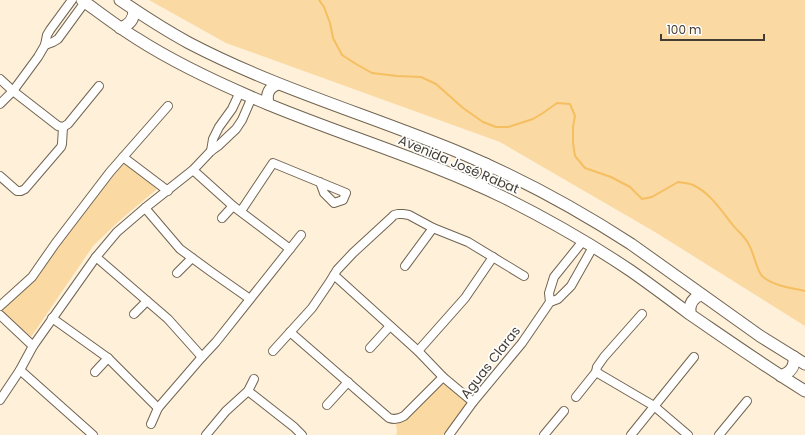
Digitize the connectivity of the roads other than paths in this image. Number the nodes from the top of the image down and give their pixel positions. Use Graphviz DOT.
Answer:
graph roads {
  1 [pos="72,0"];
  2 [pos="120,0"];
  3 [pos="84,1"];
  4 [pos="134,10"];
  5 [pos="120,28"];
  6 [pos="45,45"];
  7 [pos="0,79"];
  8 [pos="278,84"];
  9 [pos="100,86"];
  10 [pos="13,91"];
  11 [pos="240,92"];
  12 [pos="252,97"];
  13 [pos="0,104"];
  14 [pos="268,104"];
  15 [pos="168,106"];
  16 [pos="63,127"];
  17 [pos="211,151"];
  18 [pos="123,157"];
  19 [pos="486,164"];
  20 [pos="193,170"];
  21 [pos="0,176"];
  22 [pos="320,182"];
  23 [pos="477,185"];
  24 [pos="168,191"];
  25 [pos="233,206"];
  26 [pos="146,208"];
  27 [pos="241,211"];
  28 [pos="222,218"];
  29 [pos="433,228"];
  30 [pos="300,235"];
  31 [pos="583,241"];
  32 [pos="593,247"];
  33 [pos="290,249"];
  34 [pos="96,257"];
  35 [pos="493,257"];
  36 [pos="192,258"];
  37 [pos="405,266"];
  38 [pos="177,273"];
  39 [pos="334,275"];
  40 [pos="524,276"];
  41 [pos="702,295"];
  42 [pos="250,299"];
  43 [pos="147,301"];
  44 [pos="550,302"];
  45 [pos="0,306"];
  46 [pos="690,313"];
  47 [pos="134,314"];
  48 [pos="642,314"];
  49 [pos="0,315"];
  50 [pos="52,318"];
  51 [pos="390,326"];
  52 [pos="290,332"];
  53 [pos="33,346"];
  54 [pos="370,348"];
  55 [pos="273,351"];
  56 [pos="418,351"];
  57 [pos="202,357"];
  58 [pos="694,357"];
  59 [pos="794,357"];
  60 [pos="108,358"];
  61 [pos="805,364"];
  62 [pos="20,370"];
  63 [pos="95,372"];
  64 [pos="596,372"];
  65 [pos="781,376"];
  66 [pos="443,377"];
  67 [pos="254,378"];
  68 [pos="348,382"];
  69 [pos="248,391"];
  70 [pos="805,391"];
  71 [pos="576,397"];
  72 [pos="0,400"];
  73 [pos="747,401"];
  74 [pos="473,402"];
  75 [pos="327,405"];
  76 [pos="654,406"];
  77 [pos="158,408"];
  78 [pos="564,411"];
  79 [pos="151,424"];
  80 [pos="93,435"];
  81 [pos="206,435"];
  82 [pos="302,435"];
  83 [pos="449,435"];
  84 [pos="544,435"];
  85 [pos="630,435"];
  86 [pos="688,435"];
  87 [pos="719,435"];
  1 -- 6 [label="street"];
  2 -- 4 [label="street, Avenida José Rabat"];
  3 -- 5 [label="street, Avenida José Rabat"];
  3 -- 6 [label="street"];
  4 -- 5 [label="street"];
  4 -- 8 [label="street, Avenida José Rabat"];
  5 -- 11 [label="street, Avenida José Rabat"];
  6 -- 10 [label="street"];
  7 -- 10 [label="street"];
  8 -- 14 [label="street"];
  8 -- 19 [label="street, Avenida José Rabat"];
  9 -- 16 [label="street"];
  10 -- 13 [label="street"];
  10 -- 16 [label="street"];
  11 -- 12 [label="street, Avenida José Rabat"];
  11 -- 17 [label="street"];
  12 -- 14 [label="street, Avenida José Rabat"];
  12 -- 17 [label="street"];
  14 -- 23 [label="street, Avenida José Rabat"];
  15 -- 18 [label="street"];
  16 -- 21 [label="street"];
  17 -- 20 [label="street"];
  18 -- 24 [label="street"];
  18 -- 45 [label="street"];
  19 -- 23 [label="street"];
  19 -- 41 [label="street, Avenida José Rabat"];
  20 -- 24 [label="street"];
  20 -- 25 [label="street"];
  22 -- 27 [label="street"];
  23 -- 31 [label="street, Avenida José Rabat"];
  24 -- 26 [label="street"];
  25 -- 27 [label="street"];
  25 -- 28 [label="street"];
  26 -- 34 [label="street"];
  26 -- 36 [label="street"];
  27 -- 33 [label="street"];
  29 -- 35 [label="street"];
  29 -- 37 [label="street"];
  29 -- 39 [label="street"];
  30 -- 33 [label="street"];
  31 -- 32 [label="street, Avenida José Rabat"];
  31 -- 44 [label="street, Aguas Claras"];
  32 -- 44 [label="street, Aguas Claras"];
  32 -- 46 [label="street, Avenida José Rabat"];
  33 -- 42 [label="street"];
  34 -- 43 [label="street"];
  34 -- 50 [label="street"];
  35 -- 40 [label="street"];
  35 -- 56 [label="street"];
  36 -- 38 [label="street"];
  36 -- 42 [label="street"];
  39 -- 51 [label="street"];
  39 -- 52 [label="street"];
  41 -- 46 [label="street"];
  41 -- 59 [label="street, Avenida José Rabat"];
  42 -- 57 [label="street"];
  43 -- 47 [label="street"];
  43 -- 57 [label="street"];
  44 -- 74 [label="street, Aguas Claras"];
  46 -- 65 [label="street, Avenida José Rabat"];
  48 -- 64 [label="street"];
  49 -- 53 [label="street"];
  50 -- 53 [label="street"];
  50 -- 60 [label="street"];
  51 -- 54 [label="street"];
  51 -- 56 [label="street"];
  52 -- 55 [label="street"];
  52 -- 68 [label="street"];
  53 -- 62 [label="street"];
  56 -- 66 [label="street"];
  57 -- 77 [label="street"];
  58 -- 76 [label="street"];
  59 -- 61 [label="street, Avenida José Rabat"];
  59 -- 65 [label="street"];
  60 -- 63 [label="street"];
  60 -- 77 [label="street"];
  62 -- 72 [label="street"];
  62 -- 80 [label="street"];
  64 -- 71 [label="street"];
  64 -- 76 [label="street"];
  65 -- 70 [label="street, Avenida José Rabat"];
  66 -- 68 [label="street"];
  66 -- 74 [label="street"];
  67 -- 69 [label="street"];
  68 -- 75 [label="street"];
  69 -- 81 [label="street"];
  69 -- 82 [label="street"];
  73 -- 87 [label="street"];
  74 -- 83 [label="street, Aguas Claras"];
  76 -- 85 [label="street"];
  76 -- 86 [label="street"];
  77 -- 79 [label="street"];
  78 -- 84 [label="street"];
}
